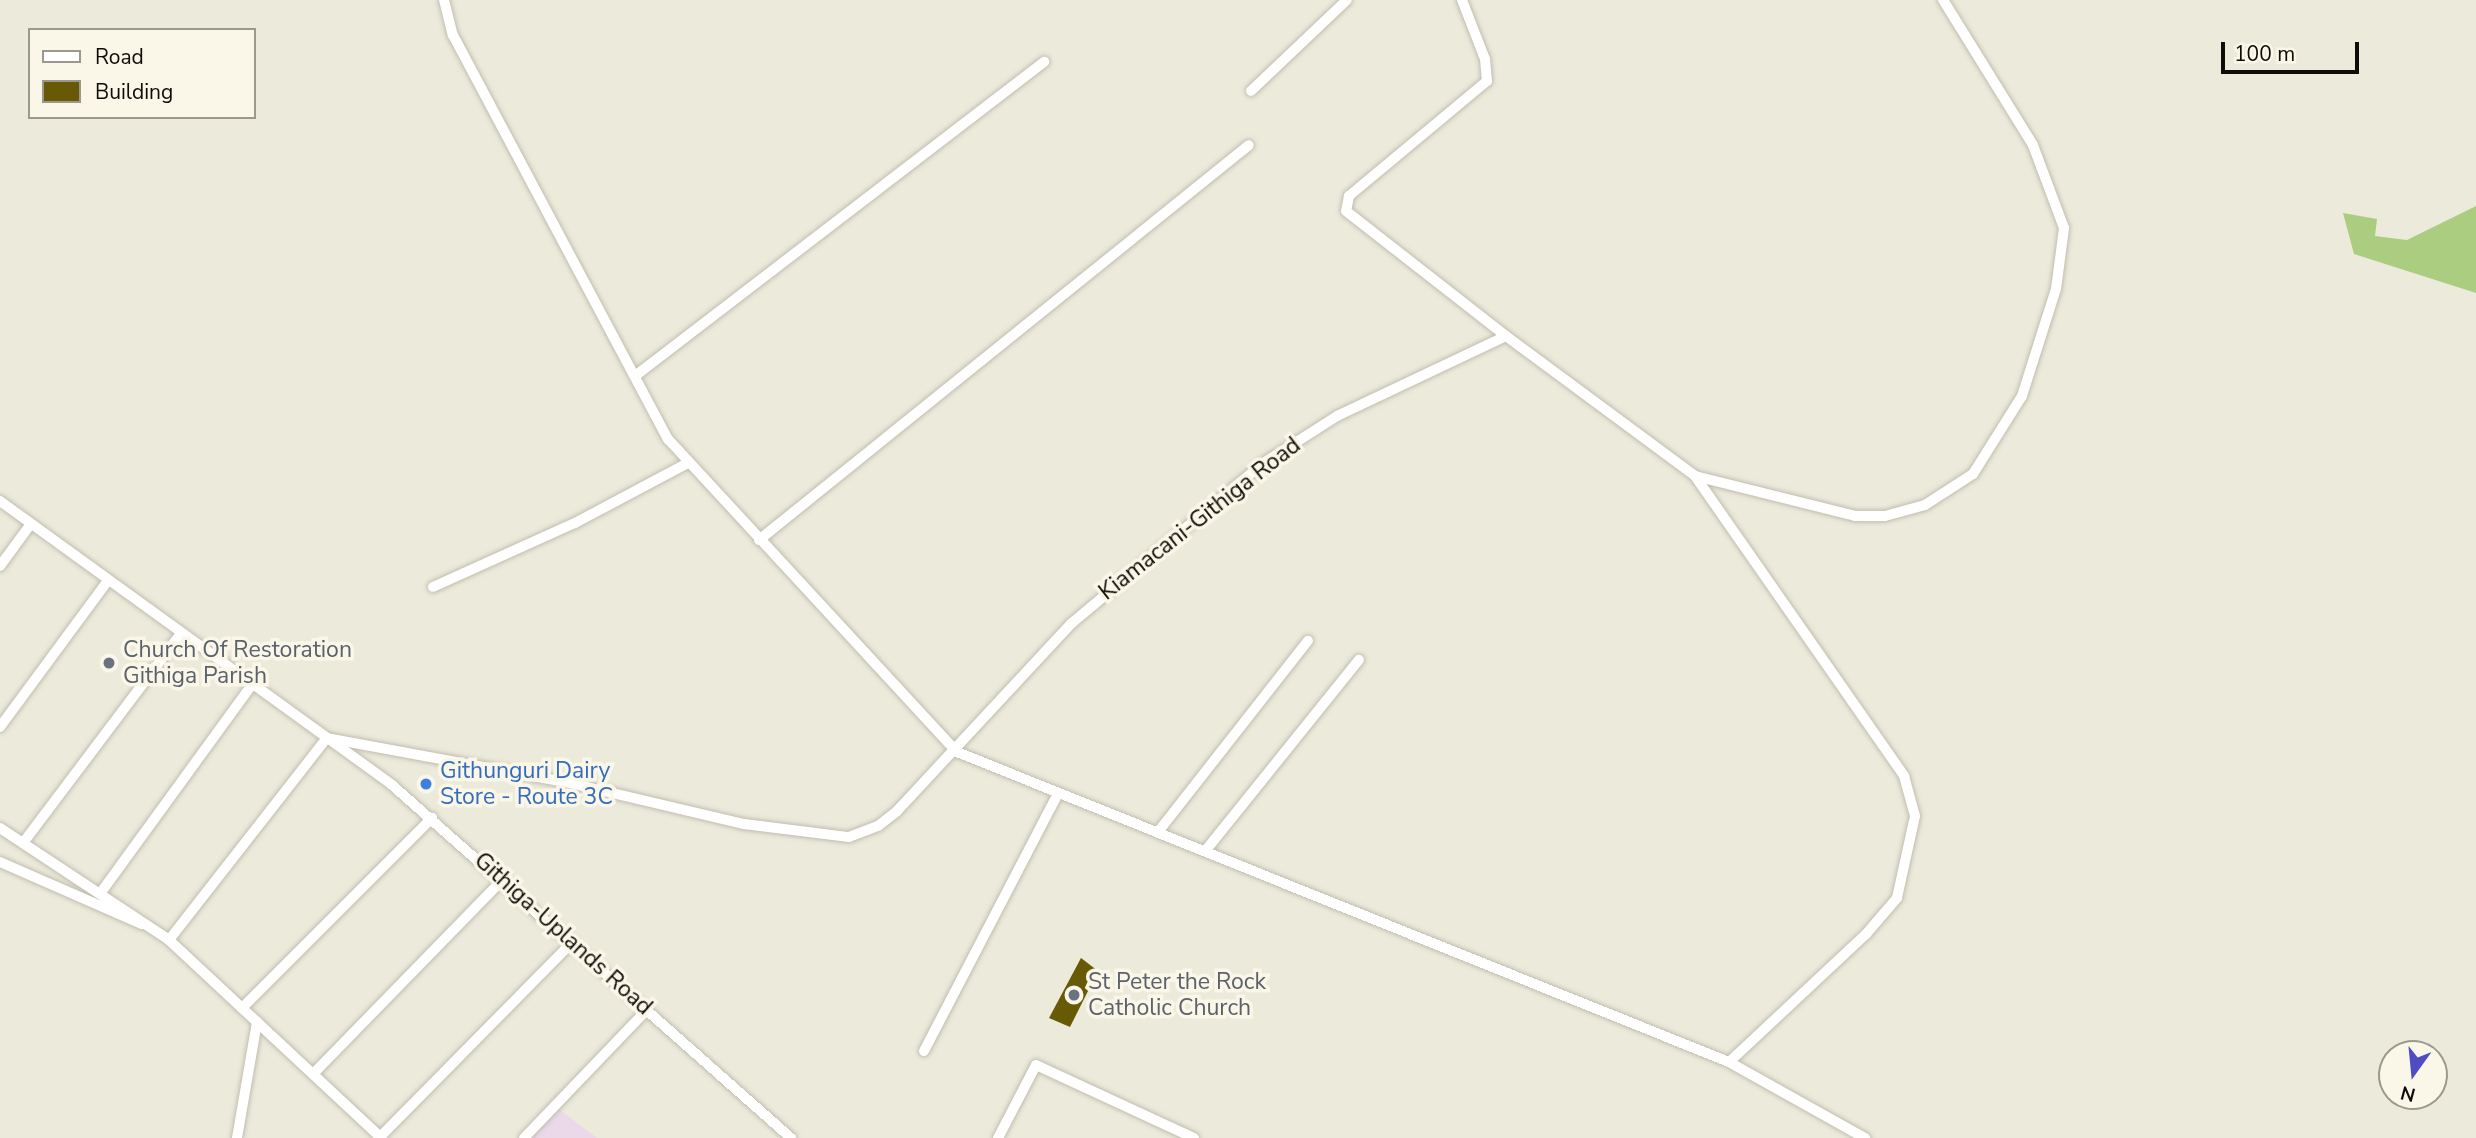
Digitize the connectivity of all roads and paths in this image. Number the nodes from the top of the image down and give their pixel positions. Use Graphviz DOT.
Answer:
graph roads {
  1 [pos="444,0"];
  2 [pos="1347,0"];
  3 [pos="1462,0"];
  4 [pos="1943,0"];
  5 [pos="1044,62"];
  6 [pos="1251,91"];
  7 [pos="1249,145"];
  8 [pos="1506,335"];
  9 [pos="635,376"];
  10 [pos="686,464"];
  11 [pos="1695,475"];
  12 [pos="0,501"];
  13 [pos="30,525"];
  14 [pos="759,540"];
  15 [pos="0,566"];
  16 [pos="107,582"];
  17 [pos="433,587"];
  18 [pos="180,635"];
  19 [pos="1308,641"];
  20 [pos="1359,660"];
  21 [pos="251,686"];
  22 [pos="0,727"];
  23 [pos="327,738"];
  24 [pos="957,752"];
  25 [pos="1058,793"];
  26 [pos="432,818"];
  27 [pos="0,828"];
  28 [pos="1158,832"];
  29 [pos="23,843"];
  30 [pos="1206,850"];
  31 [pos="0,862"];
  32 [pos="503,879"];
  33 [pos="102,891"];
  34 [pos="151,927"];
  35 [pos="169,940"];
  36 [pos="572,942"];
  37 [pos="242,1007"];
  38 [pos="646,1011"];
  39 [pos="257,1022"];
  40 [pos="924,1051"];
  41 [pos="1729,1062"];
  42 [pos="313,1074"];
  43 [pos="237,1138"];
  44 [pos="381,1138"];
  45 [pos="524,1138"];
  46 [pos="791,1138"];
  47 [pos="998,1138"];
  48 [pos="1194,1138"];
  49 [pos="1865,1138"];
  1 -- 9 [label="street"];
  2 -- 6 [label="street"];
  3 -- 8 [label="street"];
  4 -- 11 [label="street"];
  5 -- 9 [label="street"];
  7 -- 14 [label="street"];
  8 -- 11 [label="street"];
  8 -- 24 [label="street, Kiamacani-Githiga Road"];
  9 -- 10 [label="street"];
  10 -- 14 [label="street"];
  10 -- 17 [label="street"];
  11 -- 41 [label="street"];
  12 -- 13 [label="street, Kiamacani-Githiga Road"];
  13 -- 15 [label="street"];
  13 -- 16 [label="street, Kiamacani-Githiga Road"];
  14 -- 24 [label="street"];
  16 -- 18 [label="street, Kiamacani-Githiga Road"];
  16 -- 22 [label="street"];
  18 -- 21 [label="street, Kiamacani-Githiga Road"];
  18 -- 29 [label="street"];
  19 -- 28 [label="street"];
  20 -- 30 [label="street"];
  21 -- 23 [label="street, Kiamacani-Githiga Road"];
  21 -- 33 [label="street"];
  23 -- 24 [label="street, Kiamacani-Githiga Road"];
  23 -- 26 [label="street, Githiga-Uplands Road"];
  23 -- 35 [label="street"];
  24 -- 25 [label="street"];
  25 -- 28 [label="street"];
  25 -- 40 [label="street"];
  26 -- 32 [label="street, Githiga-Uplands Road"];
  26 -- 37 [label="street"];
  27 -- 29 [label="street"];
  28 -- 30 [label="street"];
  29 -- 33 [label="street"];
  30 -- 41 [label="street"];
  31 -- 34 [label="street"];
  32 -- 36 [label="street, Githiga-Uplands Road"];
  32 -- 42 [label="street"];
  33 -- 34 [label="street"];
  34 -- 35 [label="street"];
  35 -- 37 [label="street"];
  36 -- 38 [label="street, Githiga-Uplands Road"];
  36 -- 44 [label="street"];
  37 -- 39 [label="street"];
  38 -- 45 [label="street"];
  38 -- 46 [label="street, Githiga-Uplands Road"];
  39 -- 42 [label="street"];
  39 -- 43 [label="street"];
  41 -- 49 [label="street"];
  42 -- 44 [label="street"];
  47 -- 48 [label="street"];
}
